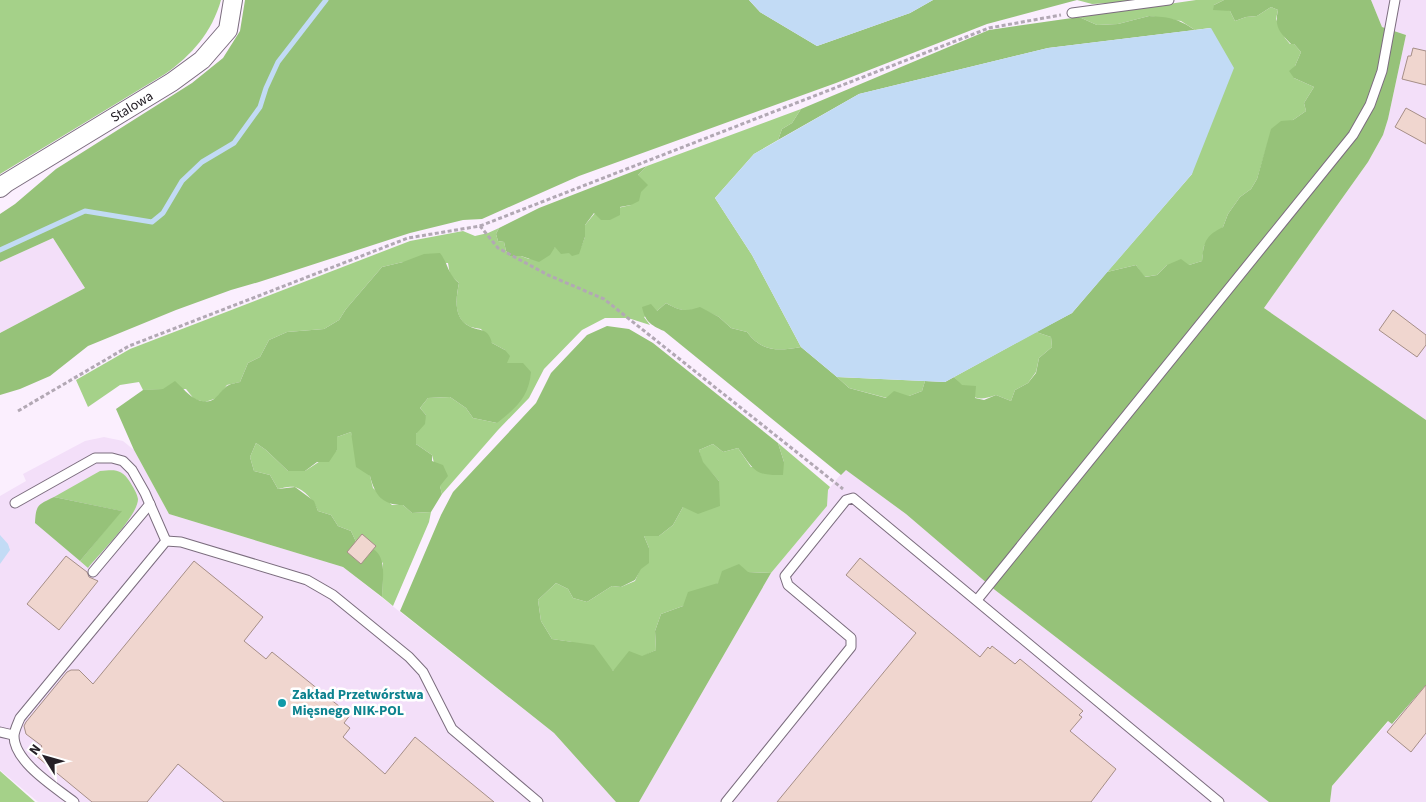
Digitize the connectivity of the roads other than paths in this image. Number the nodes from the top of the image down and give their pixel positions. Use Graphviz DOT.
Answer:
graph roads {
  1 [pos="233,0"];
  2 [pos="1169,0"];
  3 [pos="1394,0"];
  4 [pos="1072,13"];
  5 [pos="0,188"];
  6 [pos="15,503"];
  7 [pos="150,504"];
  8 [pos="166,540"];
  9 [pos="93,572"];
  10 [pos="977,600"];
  11 [pos="0,732"];
  12 [pos="13,735"];
  13 [pos="74,802"];
  14 [pos="538,802"];
  15 [pos="726,802"];
  16 [pos="1219,802"];
  1 -- 5 [label="street, Stalowa"];
  2 -- 4 [label="lane"];
  3 -- 10 [label="lane"];
  6 -- 7 [label="lane"];
  7 -- 8 [label="lane"];
  7 -- 9 [label="lane"];
  8 -- 12 [label="lane"];
  8 -- 14 [label="lane"];
  10 -- 15 [label="lane"];
  10 -- 16 [label="lane"];
  11 -- 12 [label="lane"];
  12 -- 13 [label="lane"];
}
